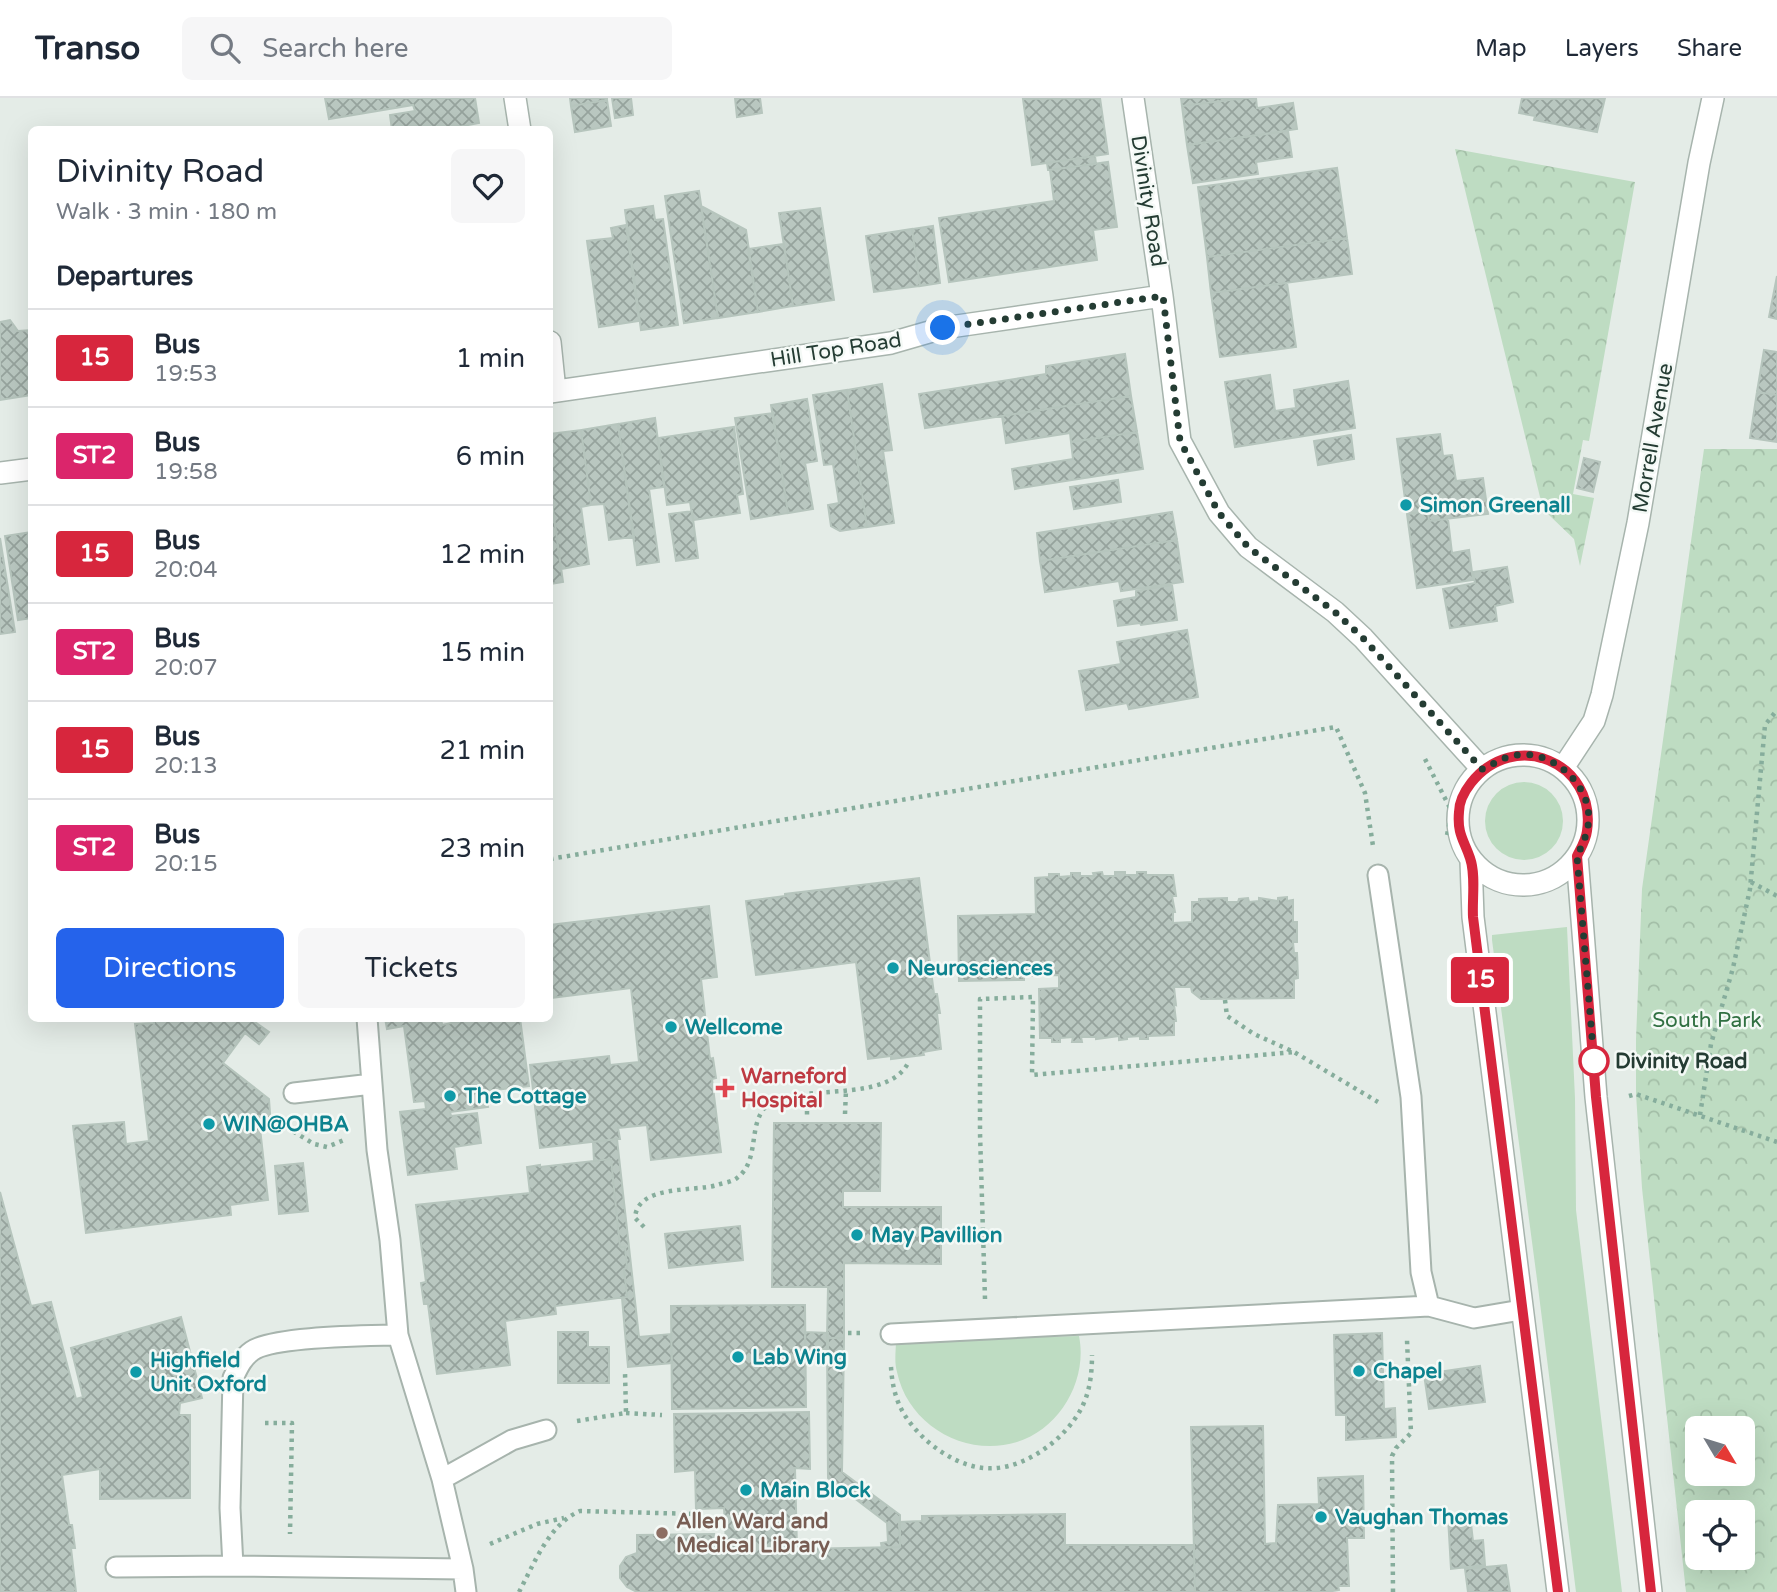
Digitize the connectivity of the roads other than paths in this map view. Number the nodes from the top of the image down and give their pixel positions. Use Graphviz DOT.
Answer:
graph roads {
  1 [pos="515,98"];
  2 [pos="1133,98"];
  3 [pos="1713,98"];
  4 [pos="519,126"];
  5 [pos="1163,296"];
  6 [pos="553,391"];
  7 [pos="28,470"];
  8 [pos="0,473"];
  9 [pos="1563,768"];
  10 [pos="1482,769"];
  11 [pos="1577,856"];
  12 [pos="1471,860"];
  13 [pos="1378,875"];
  14 [pos="367,1022"];
  15 [pos="372,1084"];
  16 [pos="294,1093"];
  17 [pos="1429,1306"];
  18 [pos="1521,1310"];
  19 [pos="891,1334"];
  20 [pos="398,1335"];
  21 [pos="546,1430"];
  22 [pos="442,1479"];
  23 [pos="462,1563"];
  24 [pos="233,1566"];
  25 [pos="116,1567"];
  26 [pos="466,1592"];
  27 [pos="1558,1592"];
  28 [pos="1651,1592"];
  1 -- 4 [label="street"];
  2 -- 5 [label="street, Divinity Road"];
  3 -- 9 [label="street, Morrell Avenue"];
  5 -- 6 [label="street, Hill Top Road"];
  5 -- 10 [label="street, Divinity Road"];
  7 -- 8 [label="street"];
  9 -- 10 [label="street"];
  9 -- 11 [label="street"];
  10 -- 12 [label="street"];
  11 -- 12 [label="street"];
  11 -- 28 [label="street"];
  12 -- 18 [label="street"];
  13 -- 17 [label="lane"];
  14 -- 15 [label="lane"];
  15 -- 16 [label="lane"];
  15 -- 20 [label="lane"];
  17 -- 18 [label="lane"];
  17 -- 19 [label="lane"];
  18 -- 27 [label="street"];
  20 -- 22 [label="lane"];
  20 -- 24 [label="lane"];
  21 -- 22 [label="lane"];
  22 -- 23 [label="lane"];
  23 -- 24 [label="lane"];
  23 -- 26 [label="lane"];
  24 -- 25 [label="lane"];
}
